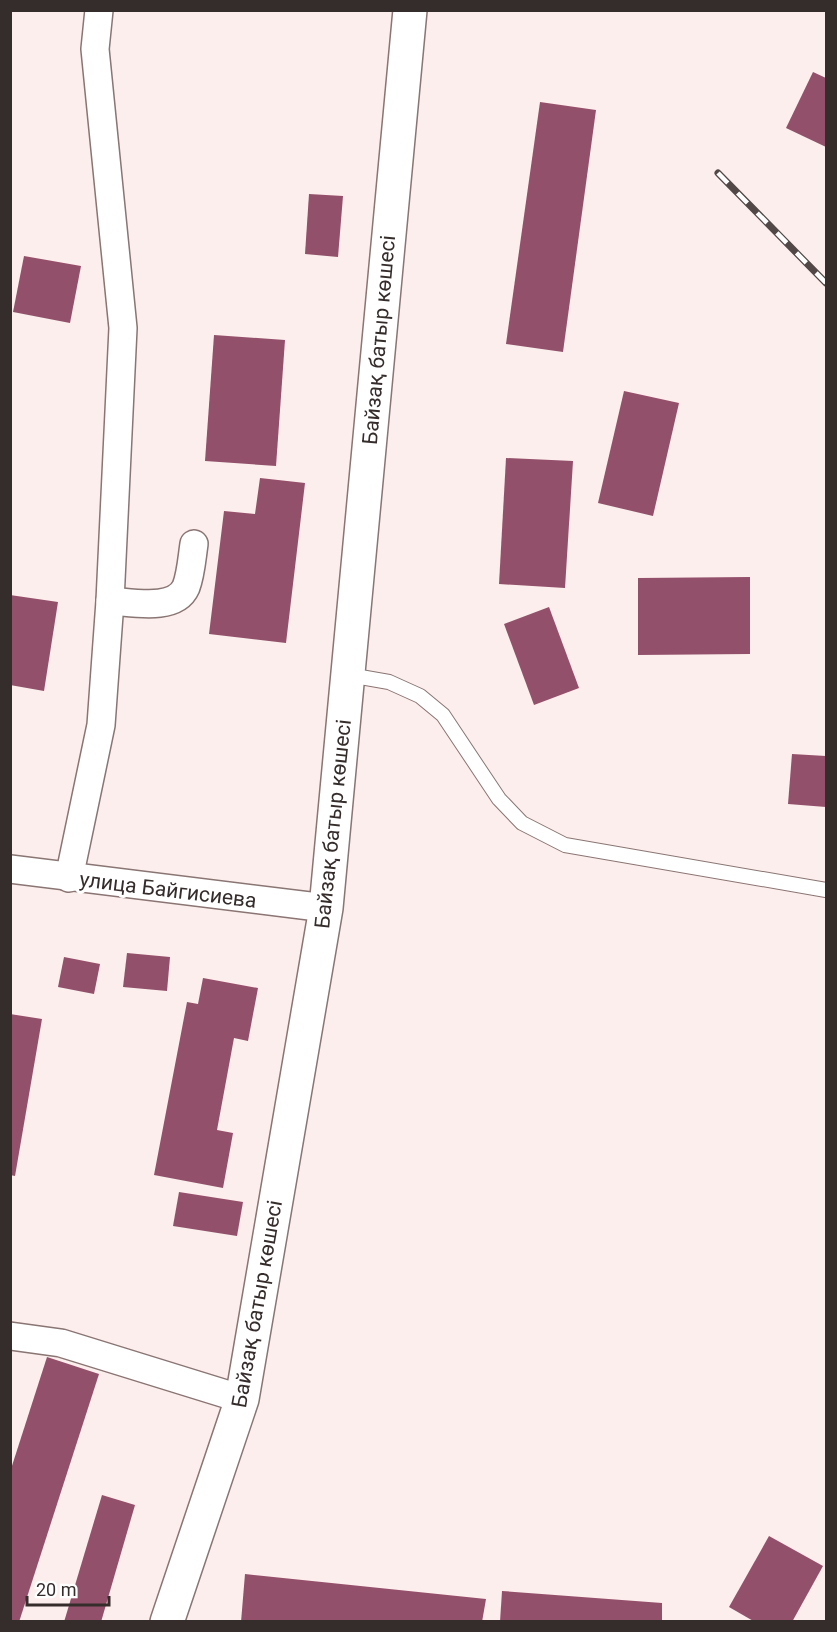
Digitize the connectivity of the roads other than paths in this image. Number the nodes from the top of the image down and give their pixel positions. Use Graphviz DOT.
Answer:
graph roads {
  1 [pos="99,10"];
  2 [pos="410,10"];
  3 [pos="194,544"];
  4 [pos="110,600"];
  5 [pos="349,675"];
  6 [pos="10,869"];
  7 [pos="69,878"];
  8 [pos="826,890"];
  9 [pos="326,908"];
  10 [pos="10,1336"];
  11 [pos="242,1399"];
  12 [pos="167,1622"];
  1 -- 4 [label="street"];
  2 -- 5 [label="main road, Байзақ батыр көшесі"];
  3 -- 4 [label="street"];
  4 -- 7 [label="street"];
  5 -- 8 [label="lane"];
  5 -- 9 [label="main road, Байзақ батыр көшесі"];
  6 -- 7 [label="street, улица Байгисиева"];
  7 -- 9 [label="street, улица Байгисиева"];
  9 -- 11 [label="main road, Байзақ батыр көшесі"];
  10 -- 11 [label="street"];
  11 -- 12 [label="main road, Байзақ батыр көшесі"];
}
